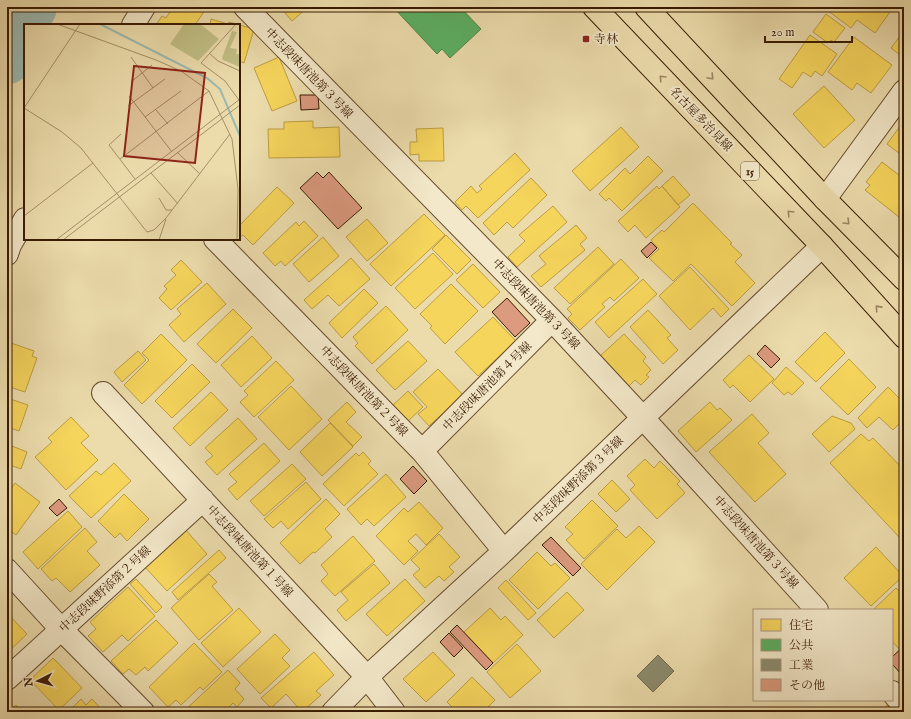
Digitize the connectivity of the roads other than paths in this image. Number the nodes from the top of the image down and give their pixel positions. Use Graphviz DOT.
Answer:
graph roads {
  1 [pos="144,7"];
  2 [pos="245,7"];
  3 [pos="594,7"];
  4 [pos="646,7"];
  5 [pos="135,24"];
  6 [pos="904,92"];
  7 [pos="825,199"];
  8 [pos="24,221"];
  9 [pos="216,240"];
  10 [pos="822,246"];
  11 [pos="7,254"];
  12 [pos="904,279"];
  13 [pos="552,320"];
  14 [pos="904,337"];
  15 [pos="103,393"];
  16 [pos="643,418"];
  17 [pos="422,451"];
  18 [pos="203,500"];
  19 [pos="504,551"];
  20 [pos="7,570"];
  21 [pos="816,609"];
  22 [pos="62,629"];
  23 [pos="367,677"];
  24 [pos="7,679"];
  25 [pos="893,693"];
  26 [pos="904,706"];
  27 [pos="143,712"];
  28 [pos="333,712"];
  29 [pos="394,712"];
  1 -- 5 [label="street"];
  2 -- 13 [label="street, 中志段味唐池第３号線"];
  10 -- 3 [label="main road, 名古屋多治見線 / 15, one-way"];
  4 -- 7 [label="main road, one-way"];
  6 -- 7 [label="street"];
  7 -- 12 [label="main road, one-way"];
  8 -- 11 [label="street"];
  9 -- 17 [label="street, 中志段味唐池第２号線"];
  14 -- 10 [label="main road, 名古屋多治見線 / 15, one-way"];
  10 -- 16 [label="street, 中志段味野添第３号線"];
  13 -- 16 [label="street, 中志段味唐池第３号線"];
  13 -- 17 [label="street, 中志段味唐池第４号線"];
  15 -- 18 [label="street, 中志段味唐池第１号線"];
  16 -- 19 [label="street, 中志段味野添第３号線"];
  16 -- 21 [label="street, 中志段味唐池第３号線"];
  17 -- 19 [label="street, 中志段味唐池第２号線"];
  18 -- 22 [label="street, 中志段味野添第２号線"];
  18 -- 23 [label="street, 中志段味唐池第１号線"];
  19 -- 23 [label="street, 中志段味野添第３号線"];
  20 -- 22 [label="street"];
  22 -- 24 [label="street, 中志段味野添第２号線"];
  22 -- 27 [label="street"];
  23 -- 28 [label="street, 中志段味野添第３号線"];
  23 -- 29 [label="street, 中志段味唐池第１号線"];
  25 -- 26 [label="street"];
}
